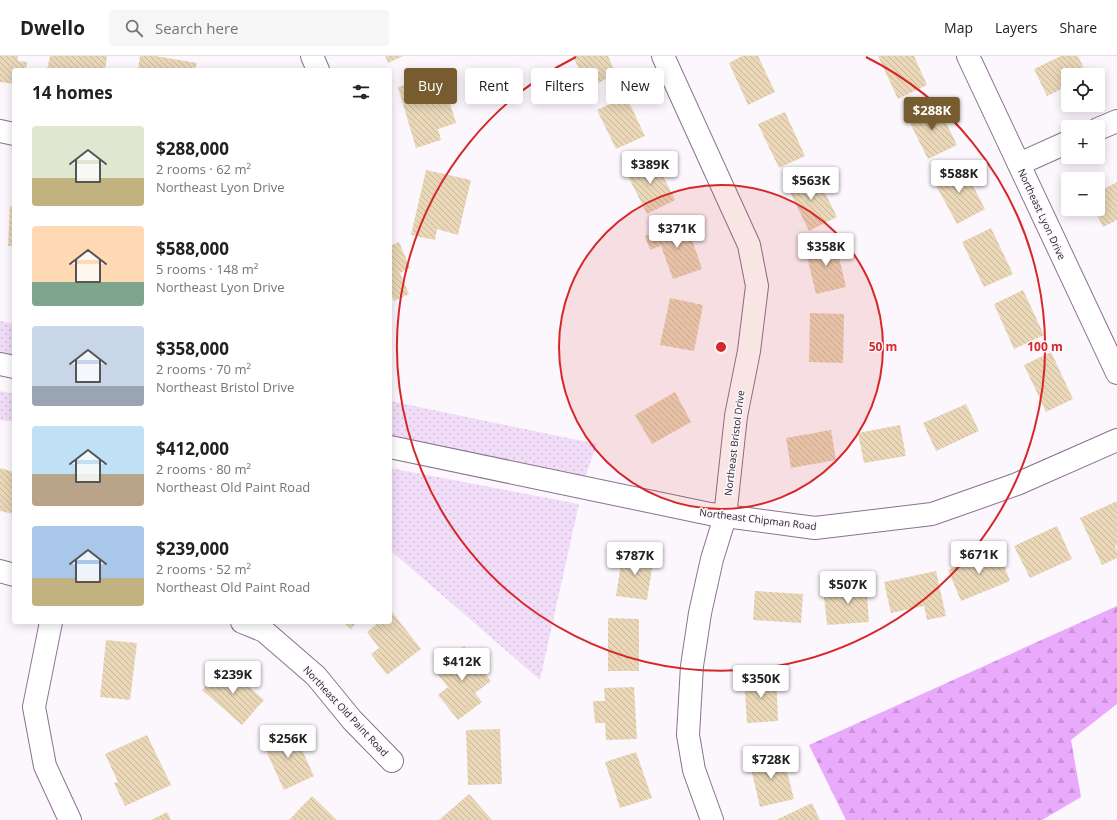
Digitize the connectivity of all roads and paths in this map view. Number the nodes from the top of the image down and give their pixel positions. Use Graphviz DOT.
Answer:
graph roads {
  1 [pos="312,56"];
  2 [pos="663,56"];
  3 [pos="968,56"];
  4 [pos="317,68"];
  5 [pos="1117,121"];
  6 [pos="1105,126"];
  7 [pos="0,131"];
  8 [pos="12,134"];
  9 [pos="1061,145"];
  10 [pos="1019,164"];
  11 [pos="0,364"];
  12 [pos="12,367"];
  13 [pos="1117,373"];
  14 [pos="1117,440"];
  15 [pos="392,447"];
  16 [pos="725,516"];
  17 [pos="0,571"];
  18 [pos="12,574"];
  19 [pos="51,624"];
  20 [pos="247,624"];
  21 [pos="392,760"];
  22 [pos="70,820"];
  23 [pos="712,820"];
  1 -- 4 [label="street"];
  2 -- 16 [label="street, Northeast Bristol Drive"];
  3 -- 10 [label="street, Northeast Lyon Drive"];
  5 -- 6 [label="street"];
  7 -- 8 [label="street"];
  9 -- 10 [label="street"];
  10 -- 13 [label="street, Northeast Lyon Drive"];
  11 -- 12 [label="street"];
  14 -- 16 [label="street, Northeast Chipman Road"];
  15 -- 16 [label="street, Northeast Chipman Road"];
  16 -- 23 [label="street, Northeast Bristol Drive"];
  17 -- 18 [label="street"];
  19 -- 22 [label="street"];
  20 -- 21 [label="street, Northeast Old Paint Road"];
}
